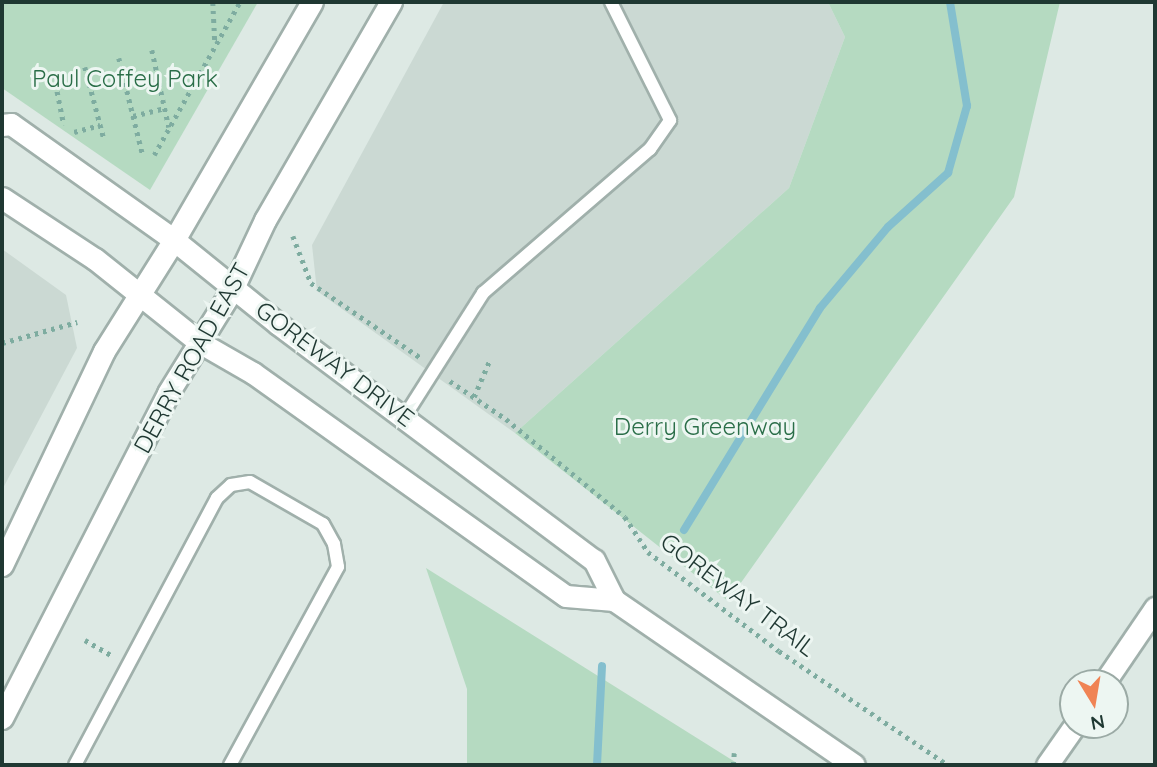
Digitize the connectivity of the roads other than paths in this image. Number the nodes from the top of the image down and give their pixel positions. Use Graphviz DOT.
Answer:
graph roads {
  1 [pos="312,2"];
  2 [pos="391,2"];
  3 [pos="611,2"];
  4 [pos="2,125"];
  5 [pos="2,198"];
  6 [pos="174,240"];
  7 [pos="233,288"];
  8 [pos="139,296"];
  9 [pos="199,342"];
  10 [pos="405,416"];
  11 [pos="2,565"];
  12 [pos="614,600"];
  13 [pos="1155,608"];
  14 [pos="1114,669"];
  15 [pos="2,718"];
  16 [pos="1065,739"];
  17 [pos="75,765"];
  18 [pos="230,765"];
  19 [pos="854,765"];
  20 [pos="1047,765"];
  1 -- 6 [label="main road"];
  2 -- 7 [label="main road, DERRY ROAD EAST"];
  3 -- 10 [label="lane"];
  4 -- 6 [label="main road, GOREWAY DRIVE"];
  5 -- 8 [label="main road, GOREWAY DRIVE"];
  6 -- 7 [label="main road, GOREWAY DRIVE"];
  6 -- 8 [label="main road"];
  7 -- 9 [label="main road, DERRY ROAD EAST"];
  7 -- 10 [label="main road, GOREWAY DRIVE"];
  8 -- 9 [label="main road, GOREWAY DRIVE"];
  8 -- 11 [label="main road"];
  9 -- 12 [label="main road, GOREWAY DRIVE"];
  9 -- 15 [label="main road, DERRY ROAD EAST"];
  10 -- 12 [label="main road, GOREWAY DRIVE"];
  12 -- 19 [label="main road, GOREWAY DRIVE"];
  13 -- 14 [label="main road"];
  16 -- 20 [label="main road"];
  17 -- 18 [label="lane"];
}
